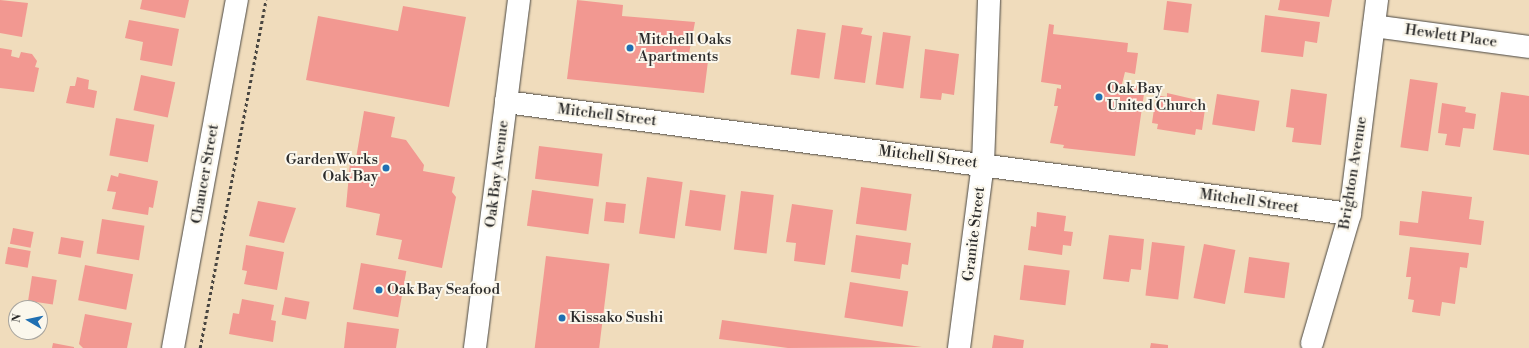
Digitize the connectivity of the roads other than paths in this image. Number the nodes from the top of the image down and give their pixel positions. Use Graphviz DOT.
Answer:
graph roads {
  1 [pos="236,0"];
  2 [pos="519,0"];
  3 [pos="989,0"];
  4 [pos="1378,0"];
  5 [pos="1374,26"];
  6 [pos="1529,47"];
  7 [pos="506,102"];
  8 [pos="983,164"];
  9 [pos="1350,214"];
  10 [pos="1312,343"];
  11 [pos="173,348"];
  12 [pos="475,348"];
  13 [pos="959,348"];
  1 -- 11 [label="street, Chaucer Street"];
  2 -- 7 [label="street, Oak Bay Avenue"];
  3 -- 8 [label="street, Granite Street"];
  4 -- 5 [label="street, Brighton Avenue"];
  5 -- 6 [label="street, Hewlett Place"];
  5 -- 9 [label="street, Brighton Avenue"];
  7 -- 8 [label="street, Mitchell Street"];
  7 -- 12 [label="street, Oak Bay Avenue"];
  8 -- 9 [label="street, Mitchell Street"];
  8 -- 13 [label="street, Granite Street"];
  9 -- 10 [label="street, Brighton Avenue"];
}
